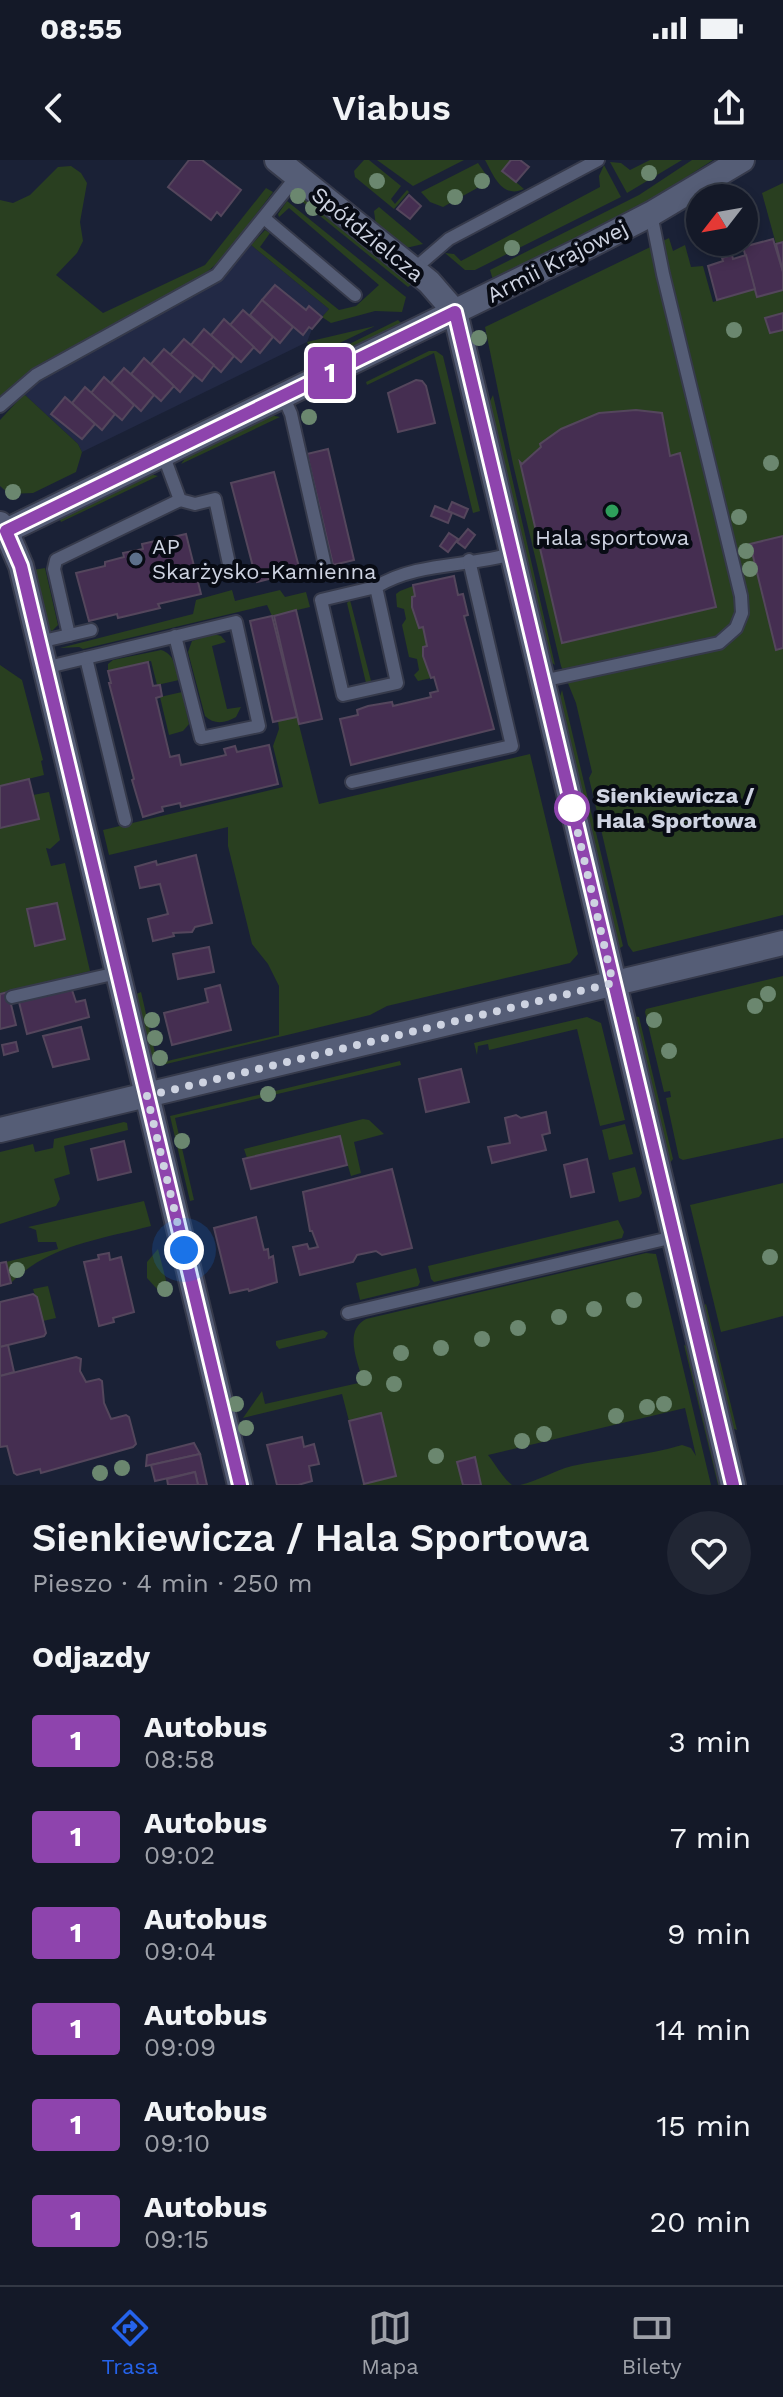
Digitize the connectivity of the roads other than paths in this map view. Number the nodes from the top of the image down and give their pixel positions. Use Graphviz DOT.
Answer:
graph roads {
  1 [pos="277,160"];
  2 [pos="598,160"];
  3 [pos="726,160"];
  4 [pos="742,160"];
  5 [pos="297,176"];
  6 [pos="682,196"];
  7 [pos="651,214"];
  8 [pos="264,218"];
  9 [pos="413,270"];
  10 [pos="355,295"];
  11 [pos="455,312"];
  12 [pos="283,396"];
  13 [pos="0,406"];
  14 [pos="163,454"];
  15 [pos="180,500"];
  16 [pos="2,529"];
  17 [pos="512,554"];
  18 [pos="469,560"];
  19 [pos="231,573"];
  20 [pos="327,574"];
  21 [pos="376,587"];
  22 [pos="91,630"];
  23 [pos="69,635"];
  24 [pos="175,636"];
  25 [pos="39,642"];
  26 [pos="86,658"];
  27 [pos="44,668"];
  28 [pos="542,681"];
  29 [pos="352,782"];
  30 [pos="125,820"];
  31 [pos="783,943"];
  32 [pos="117,973"];
  33 [pos="613,983"];
  34 [pos="12,997"];
  35 [pos="147,1096"];
  36 [pos="0,1130"];
  37 [pos="674,1237"];
  38 [pos="348,1313"];
  39 [pos="240,1485"];
  40 [pos="733,1485"];
  1 -- 5 [label="street, Spółdzielcza"];
  2 -- 9 [label="lane"];
  3 -- 6 [label="street, Armii Krajowej"];
  4 -- 6 [label="street, Armii Krajowej"];
  5 -- 8 [label="lane"];
  5 -- 9 [label="street, Spółdzielcza"];
  6 -- 7 [label="street, Armii Krajowej"];
  7 -- 11 [label="street, Armii Krajowej"];
  7 -- 28 [label="lane"];
  8 -- 10 [label="lane"];
  8 -- 13 [label="lane"];
  9 -- 11 [label="street, Spółdzielcza"];
  11 -- 12 [label="street, Armii Krajowej"];
  11 -- 17 [label="street"];
  12 -- 14 [label="street, Armii Krajowej"];
  12 -- 20 [label="lane"];
  14 -- 15 [label="lane"];
  14 -- 16 [label="street, Armii Krajowej"];
  15 -- 19 [label="lane"];
  15 -- 23 [label="lane"];
  16 -- 25 [label="street"];
  17 -- 18 [label="lane"];
  17 -- 28 [label="street"];
  18 -- 21 [label="lane"];
  18 -- 29 [label="lane"];
  21 -- 21 [label="lane"];
  22 -- 23 [label="lane"];
  23 -- 25 [label="lane"];
  24 -- 24 [label="lane"];
  24 -- 26 [label="lane"];
  25 -- 27 [label="street"];
  26 -- 27 [label="lane"];
  26 -- 30 [label="lane"];
  27 -- 32 [label="street"];
  28 -- 33 [label="street"];
  31 -- 33 [label="street"];
  32 -- 34 [label="lane"];
  32 -- 35 [label="street"];
  33 -- 35 [label="street"];
  33 -- 37 [label="street"];
  35 -- 36 [label="street"];
  35 -- 39 [label="street"];
  37 -- 38 [label="lane"];
  37 -- 40 [label="street"];
}
